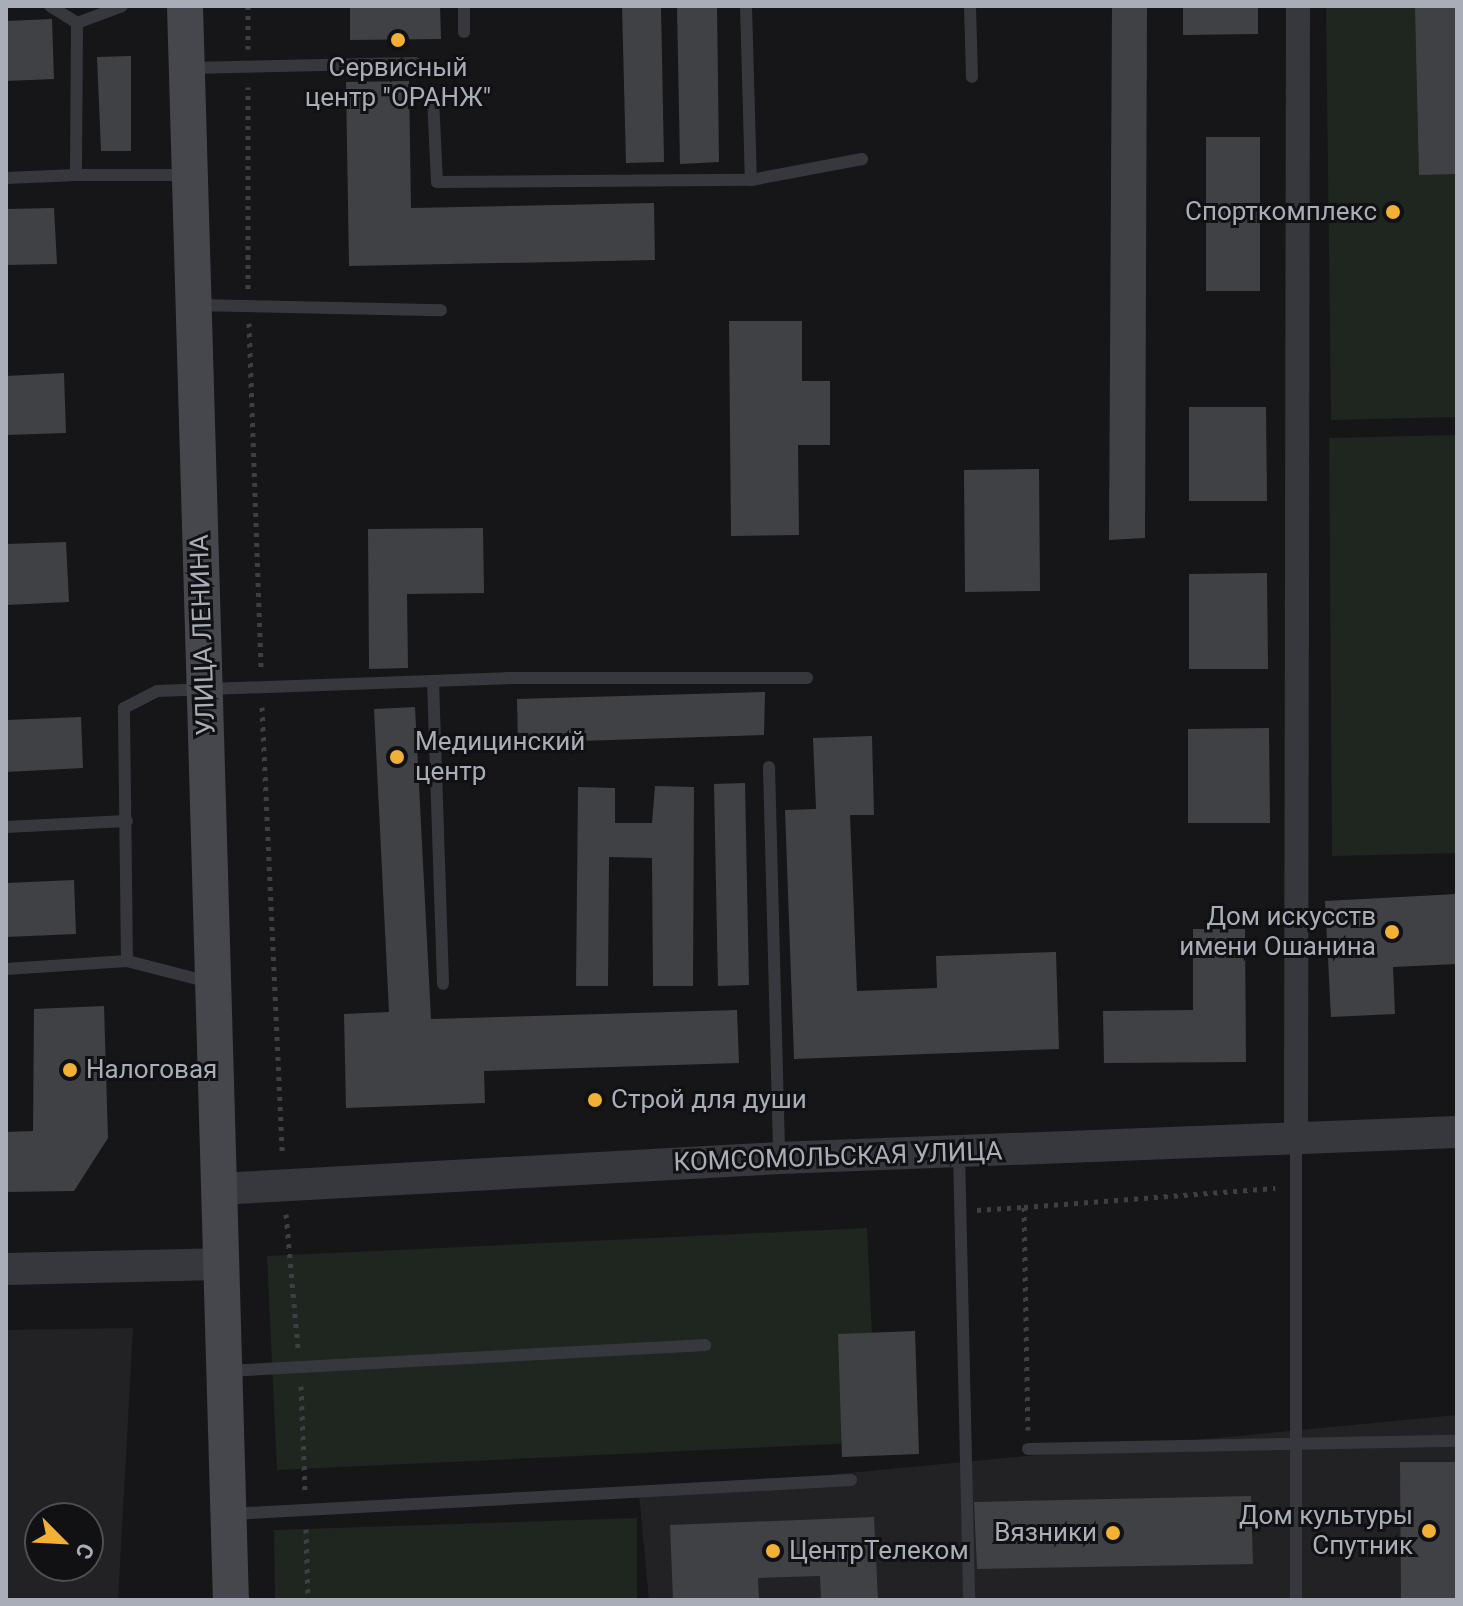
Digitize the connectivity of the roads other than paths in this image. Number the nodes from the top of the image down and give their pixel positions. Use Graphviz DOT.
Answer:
graph roads {
  1 [pos="50,6"];
  2 [pos="122,6"];
  3 [pos="185,6"];
  4 [pos="464,6"];
  5 [pos="746,6"];
  6 [pos="970,6"];
  7 [pos="1298,6"];
  8 [pos="77,23"];
  9 [pos="464,32"];
  10 [pos="415,63"];
  11 [pos="186,68"];
  12 [pos="972,77"];
  13 [pos="433,98"];
  14 [pos="862,159"];
  15 [pos="76,175"];
  16 [pos="189,175"];
  17 [pos="6,178"];
  18 [pos="751,180"];
  19 [pos="194,305"];
  20 [pos="441,310"];
  21 [pos="807,678"];
  22 [pos="433,681"];
  23 [pos="204,689"];
  24 [pos="769,767"];
  25 [pos="127,821"];
  26 [pos="6,827"];
  27 [pos="127,961"];
  28 [pos="6,969"];
  29 [pos="212,983"];
  30 [pos="443,984"];
  31 [pos="1457,1132"];
  32 [pos="1296,1138"];
  33 [pos="959,1152"];
  34 [pos="779,1158"];
  35 [pos="218,1189"];
  36 [pos="221,1264"];
  37 [pos="6,1269"];
  38 [pos="705,1345"];
  39 [pos="223,1371"];
  40 [pos="1457,1441"];
  41 [pos="1295,1444"];
  42 [pos="1028,1449"];
  43 [pos="851,1480"];
  44 [pos="227,1514"];
  45 [pos="231,1600"];
  46 [pos="969,1600"];
  47 [pos="1296,1600"];
  1 -- 8 [label="lane"];
  2 -- 8 [label="lane"];
  3 -- 11 [label="main road, УЛИЦА ЛЕНИНА"];
  4 -- 9 [label="lane"];
  5 -- 18 [label="lane"];
  6 -- 12 [label="lane"];
  7 -- 32 [label="street"];
  8 -- 15 [label="lane"];
  10 -- 11 [label="lane"];
  11 -- 16 [label="main road, УЛИЦА ЛЕНИНА"];
  13 -- 18 [label="lane"];
  14 -- 18 [label="lane"];
  15 -- 16 [label="lane"];
  15 -- 17 [label="lane"];
  16 -- 19 [label="main road, УЛИЦА ЛЕНИНА"];
  19 -- 20 [label="lane"];
  19 -- 23 [label="main road, УЛИЦА ЛЕНИНА"];
  21 -- 22 [label="lane"];
  22 -- 23 [label="lane"];
  22 -- 30 [label="lane"];
  23 -- 25 [label="lane"];
  23 -- 29 [label="main road, УЛИЦА ЛЕНИНА"];
  24 -- 34 [label="lane"];
  25 -- 26 [label="lane"];
  25 -- 27 [label="lane"];
  27 -- 28 [label="lane"];
  27 -- 29 [label="lane"];
  29 -- 35 [label="main road, УЛИЦА ЛЕНИНА"];
  31 -- 32 [label="street, КОМСОМОЛЬСКАЯ УЛИЦА"];
  32 -- 33 [label="street, КОМСОМОЛЬСКАЯ УЛИЦА"];
  32 -- 41 [label="lane"];
  33 -- 34 [label="street, КОМСОМОЛЬСКАЯ УЛИЦА"];
  33 -- 46 [label="lane"];
  34 -- 35 [label="street, КОМСОМОЛЬСКАЯ УЛИЦА"];
  35 -- 36 [label="main road, УЛИЦА ЛЕНИНА"];
  36 -- 37 [label="street"];
  36 -- 39 [label="main road, УЛИЦА ЛЕНИНА"];
  38 -- 39 [label="lane"];
  39 -- 44 [label="main road, УЛИЦА ЛЕНИНА"];
  40 -- 41 [label="lane"];
  41 -- 42 [label="lane"];
  41 -- 47 [label="lane"];
  43 -- 44 [label="lane"];
  44 -- 45 [label="main road, УЛИЦА ЛЕНИНА"];
}
